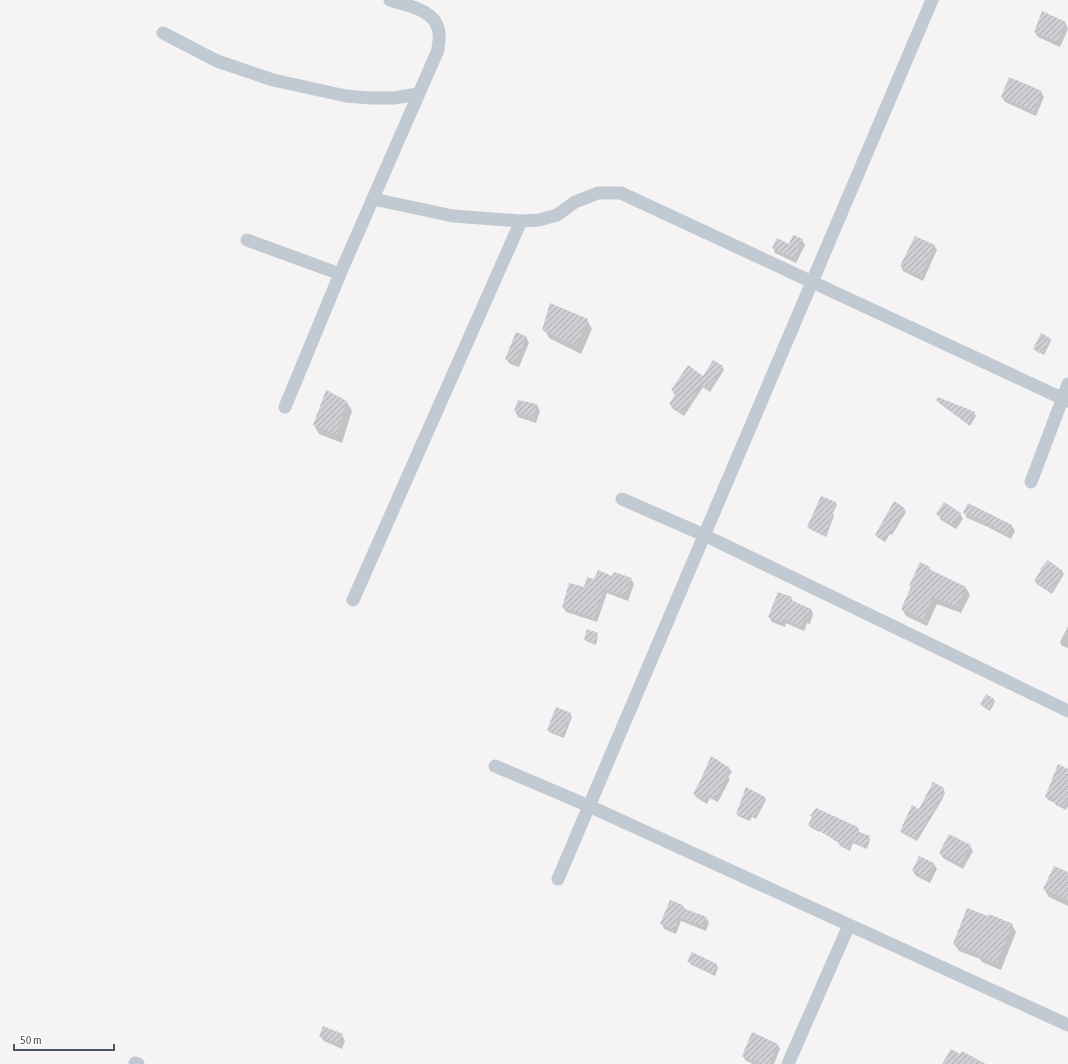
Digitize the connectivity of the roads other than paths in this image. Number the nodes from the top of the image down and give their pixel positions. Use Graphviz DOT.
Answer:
graph roads {
  1 [pos="390,0"];
  2 [pos="932,0"];
  3 [pos="163,33"];
  4 [pos="418,94"];
  5 [pos="373,199"];
  6 [pos="520,221"];
  7 [pos="247,240"];
  8 [pos="340,274"];
  9 [pos="812,282"];
  10 [pos="1068,384"];
  11 [pos="1065,400"];
  12 [pos="285,407"];
  13 [pos="1031,482"];
  14 [pos="622,499"];
  15 [pos="704,535"];
  16 [pos="353,600"];
  17 [pos="1068,711"];
  18 [pos="495,766"];
  19 [pos="589,806"];
  20 [pos="558,879"];
  21 [pos="849,925"];
  22 [pos="1068,1025"];
  23 [pos="788,1064"];
  1 -- 4 [label="street"];
  2 -- 9 [label="street"];
  3 -- 4 [label="street"];
  4 -- 5 [label="street"];
  5 -- 6 [label="street"];
  5 -- 8 [label="street"];
  6 -- 9 [label="street"];
  6 -- 16 [label="street"];
  7 -- 8 [label="street"];
  8 -- 12 [label="street"];
  9 -- 11 [label="street"];
  9 -- 15 [label="street"];
  10 -- 11 [label="street"];
  11 -- 13 [label="street"];
  14 -- 15 [label="street"];
  15 -- 17 [label="street"];
  15 -- 19 [label="street"];
  18 -- 19 [label="street"];
  19 -- 20 [label="street"];
  19 -- 21 [label="street"];
  21 -- 22 [label="street"];
  21 -- 23 [label="street"];
}
